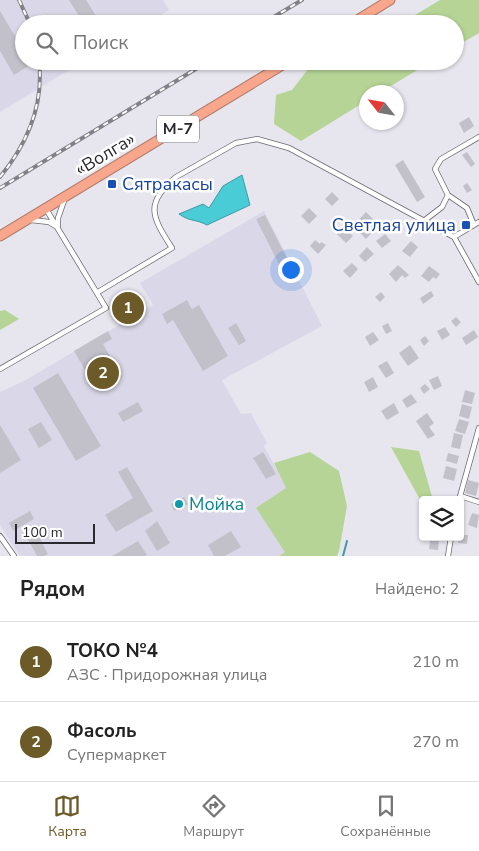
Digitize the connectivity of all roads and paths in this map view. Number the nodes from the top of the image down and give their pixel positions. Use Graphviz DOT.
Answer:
graph roads {
  1 [pos="390,0"];
  2 [pos="366,15"];
  3 [pos="274,70"];
  4 [pos="479,137"];
  5 [pos="448,195"];
  6 [pos="66,197"];
  7 [pos="46,209"];
  8 [pos="28,220"];
  9 [pos="425,220"];
  10 [pos="477,224"];
  11 [pos="58,227"];
  12 [pos="0,236"];
  13 [pos="454,238"];
  14 [pos="479,282"];
  15 [pos="98,292"];
  16 [pos="0,369"];
  17 [pos="479,428"];
  18 [pos="460,496"];
  19 [pos="464,499"];
  20 [pos="479,502"];
  21 [pos="0,536"];
  22 [pos="450,541"];
  23 [pos="14,556"];
  24 [pos="448,556"];
  1 -- 2 [label="highway"];
  3 -- 6 [label="highway, «Волга» / М-7"];
  4 -- 5 [label="street"];
  5 -- 9 [label="street"];
  5 -- 10 [label="street"];
  6 -- 7 [label="highway, «Волга»"];
  6 -- 11 [label="street"];
  7 -- 8 [label="highway, «Волга»"];
  7 -- 11 [label="street"];
  8 -- 11 [label="street"];
  8 -- 12 [label="highway, «Волга»"];
  9 -- 13 [label="street"];
  9 -- 15 [label="street"];
  10 -- 13 [label="street"];
  11 -- 15 [label="street"];
  13 -- 14 [label="street"];
  15 -- 16 [label="street"];
  17 -- 18 [label="street"];
  19 -- 20 [label="street"];
  21 -- 23 [label="street"];
  22 -- 24 [label="street"];
}
